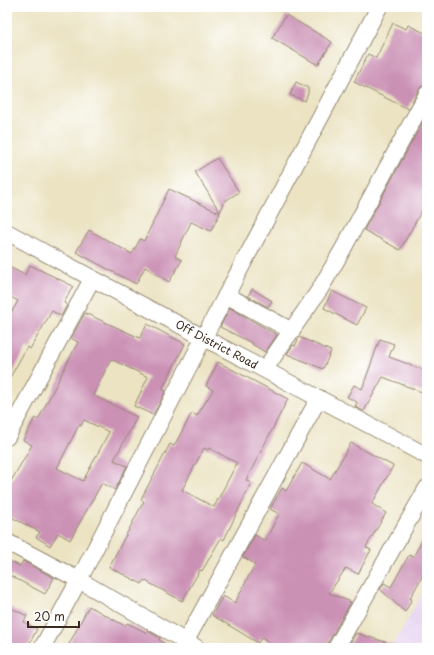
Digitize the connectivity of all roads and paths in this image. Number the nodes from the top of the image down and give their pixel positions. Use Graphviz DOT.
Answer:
graph roads {
  1 [pos="379,7"];
  2 [pos="427,94"];
  3 [pos="7,232"];
  4 [pos="92,279"];
  5 [pos="226,295"];
  6 [pos="292,331"];
  7 [pos="204,337"];
  8 [pos="265,369"];
  9 [pos="319,398"];
  10 [pos="7,438"];
  11 [pos="427,456"];
  12 [pos="427,488"];
  13 [pos="7,542"];
  14 [pos="79,580"];
  15 [pos="188,646"];
  16 [pos="42,648"];
  17 [pos="336,648"];
  1 -- 5 [label="street"];
  2 -- 6 [label="street"];
  3 -- 4 [label="street, Off District Road"];
  4 -- 7 [label="street, Off District Road"];
  4 -- 10 [label="street"];
  5 -- 6 [label="street"];
  5 -- 7 [label="street"];
  6 -- 8 [label="street"];
  7 -- 8 [label="street, Off District Road"];
  7 -- 14 [label="street"];
  8 -- 9 [label="street, Off District Road"];
  9 -- 11 [label="street, Off District Road"];
  9 -- 15 [label="street"];
  12 -- 17 [label="street"];
  13 -- 14 [label="street"];
  14 -- 15 [label="street"];
  14 -- 16 [label="street"];
}
